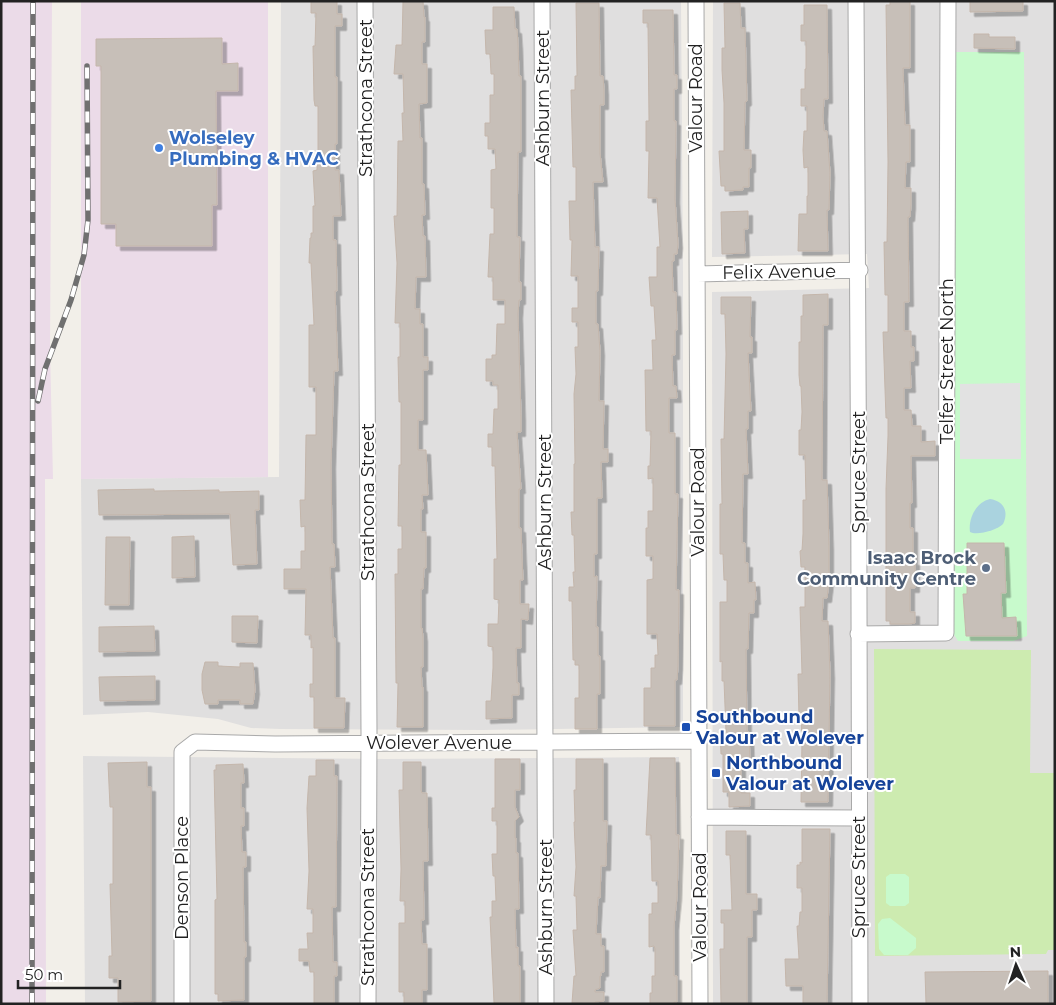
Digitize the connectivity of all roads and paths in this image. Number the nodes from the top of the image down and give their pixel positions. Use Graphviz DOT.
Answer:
graph roads {
  1 [pos="365,1"];
  2 [pos="542,1"];
  3 [pos="696,1"];
  4 [pos="856,1"];
  5 [pos="948,1"];
  6 [pos="860,270"];
  7 [pos="698,274"];
  8 [pos="858,634"];
  9 [pos="699,741"];
  10 [pos="546,742"];
  11 [pos="369,743"];
  12 [pos="182,752"];
  13 [pos="699,817"];
  14 [pos="859,818"];
  15 [pos="182,1004"];
  16 [pos="368,1004"];
  17 [pos="546,1004"];
  18 [pos="700,1004"];
  19 [pos="860,1004"];
  1 -- 11 [label="street, Strathcona Street"];
  2 -- 10 [label="street, Ashburn Street"];
  3 -- 7 [label="street, Valour Road"];
  4 -- 6 [label="street, Spruce Street"];
  5 -- 8 [label="street, Telfer Street North"];
  6 -- 7 [label="street, Felix Avenue"];
  6 -- 8 [label="street, Spruce Street"];
  7 -- 9 [label="street, Valour Road"];
  8 -- 14 [label="street, Spruce Street"];
  9 -- 10 [label="street, Wolever Avenue"];
  9 -- 13 [label="street, Valour Road"];
  10 -- 11 [label="street, Wolever Avenue"];
  10 -- 17 [label="street, Ashburn Street"];
  11 -- 12 [label="street, Wolever Avenue"];
  11 -- 16 [label="street, Strathcona Street"];
  12 -- 15 [label="street, Denson Place"];
  13 -- 14 [label="street"];
  13 -- 18 [label="street, Valour Road"];
  14 -- 19 [label="street, Spruce Street"];
}
